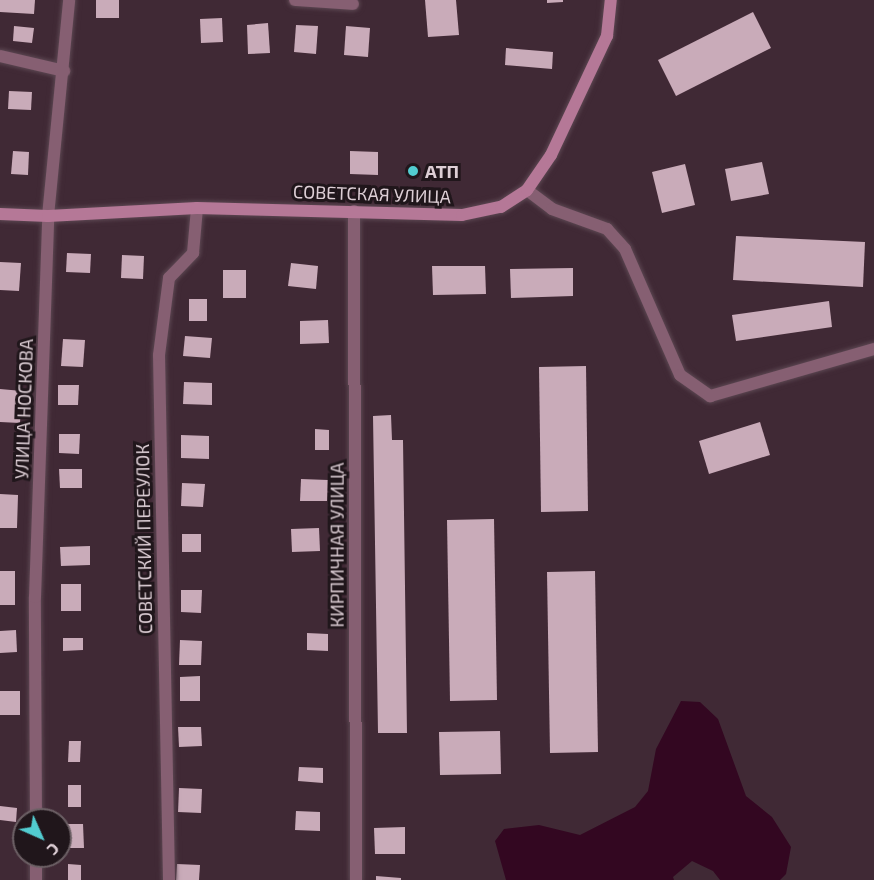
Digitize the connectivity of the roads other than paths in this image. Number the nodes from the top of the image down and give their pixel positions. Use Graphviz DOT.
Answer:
graph roads {
  1 [pos="69,0"];
  2 [pos="295,0"];
  3 [pos="611,0"];
  4 [pos="353,4"];
  5 [pos="0,56"];
  6 [pos="63,71"];
  7 [pos="527,189"];
  8 [pos="197,208"];
  9 [pos="354,211"];
  10 [pos="0,214"];
  11 [pos="48,216"];
  12 [pos="874,350"];
  13 [pos="36,808"];
  14 [pos="169,880"];
  15 [pos="356,880"];
  1 -- 6 [label="street, УЛИЦА НОСКОВА"];
  2 -- 4 [label="street"];
  3 -- 7 [label="street, СОВЕТСКАЯ УЛИЦА"];
  5 -- 6 [label="street"];
  6 -- 11 [label="street, УЛИЦА НОСКОВА"];
  7 -- 9 [label="street, СОВЕТСКАЯ УЛИЦА"];
  7 -- 12 [label="street"];
  8 -- 9 [label="street, СОВЕТСКАЯ УЛИЦА"];
  8 -- 11 [label="street, СОВЕТСКАЯ УЛИЦА"];
  8 -- 14 [label="street, СОВЕТСКИЙ ПЕРЕУЛОК"];
  9 -- 15 [label="street, КИРПИЧНАЯ УЛИЦА"];
  10 -- 11 [label="street, СОВЕТСКАЯ УЛИЦА"];
  11 -- 13 [label="street, УЛИЦА НОСКОВА"];
}
